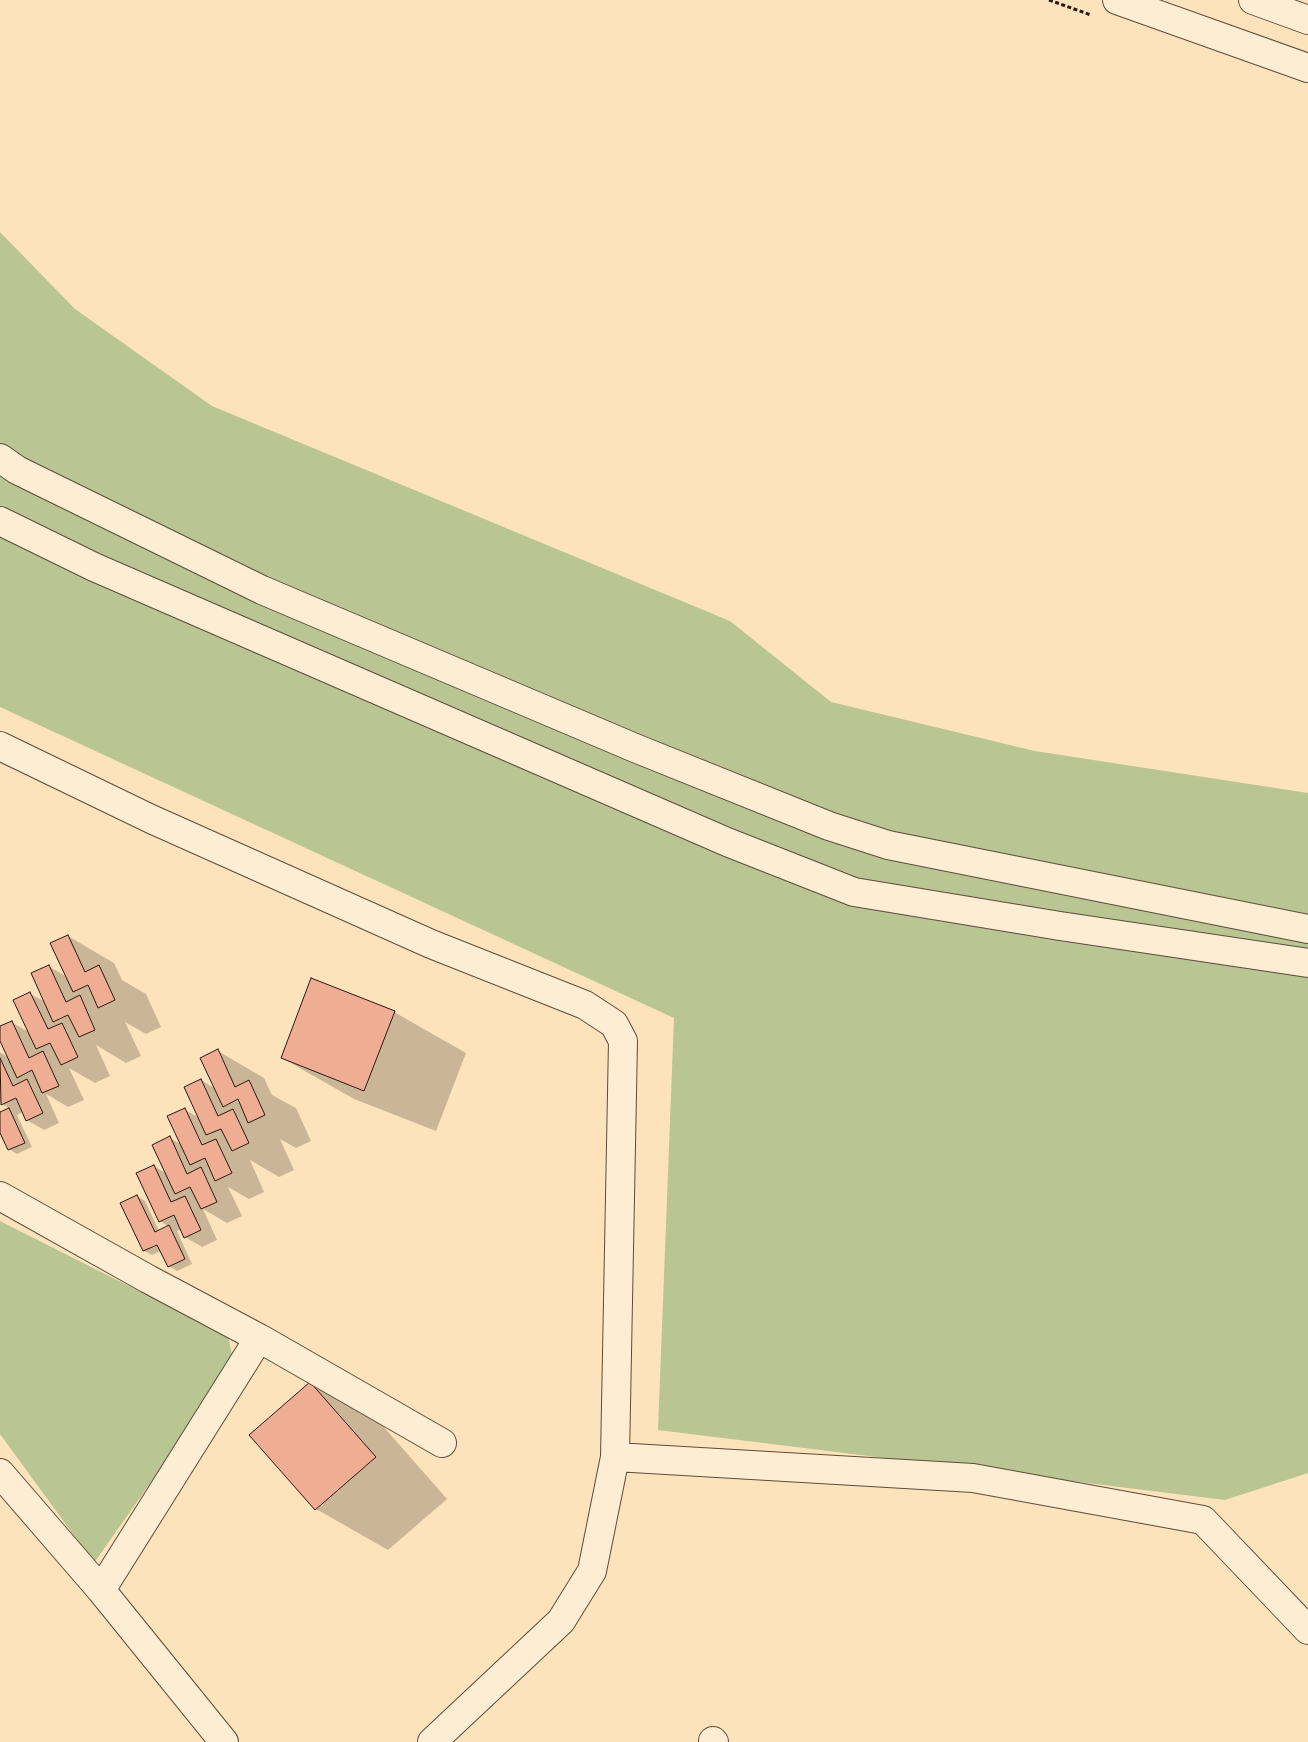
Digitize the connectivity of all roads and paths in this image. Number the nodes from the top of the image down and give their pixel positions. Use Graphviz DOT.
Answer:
graph roads {
  1 [pos="1049,0"];
  2 [pos="1117,0"];
  3 [pos="1254,0"];
  4 [pos="1082,12"];
  5 [pos="1308,20"];
  6 [pos="1308,68"];
  7 [pos="0,458"];
  8 [pos="0,521"];
  9 [pos="0,746"];
  10 [pos="1308,929"];
  11 [pos="1308,963"];
  12 [pos="0,1196"];
  13 [pos="259,1338"];
  14 [pos="442,1443"];
  15 [pos="614,1457"];
  16 [pos="0,1473"];
  17 [pos="101,1590"];
  18 [pos="1308,1630"];
  19 [pos="224,1742"];
  20 [pos="432,1742"];
  1 -- 4 [label="path"];
  2 -- 6 [label="street"];
  3 -- 5 [label="street"];
  7 -- 10 [label="street"];
  8 -- 11 [label="street"];
  9 -- 15 [label="street"];
  12 -- 13 [label="street"];
  13 -- 14 [label="street"];
  13 -- 17 [label="street"];
  15 -- 18 [label="street"];
  15 -- 20 [label="street"];
  16 -- 17 [label="street"];
  17 -- 19 [label="street"];
}
